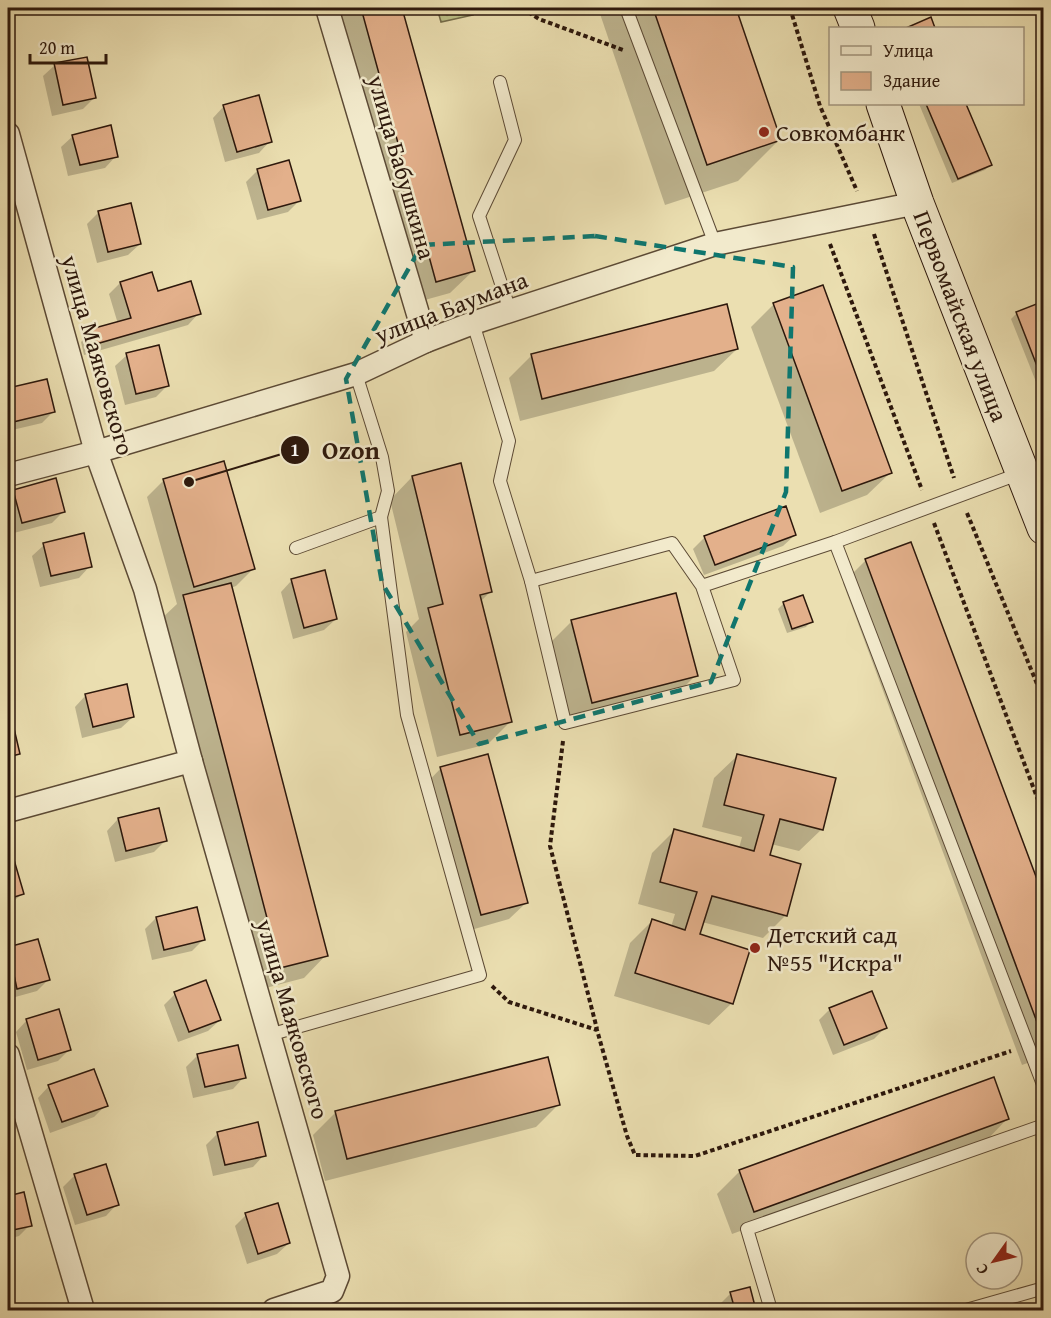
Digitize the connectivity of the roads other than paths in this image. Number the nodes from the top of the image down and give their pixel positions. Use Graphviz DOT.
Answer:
graph roads {
  1 [pos="327,8"];
  2 [pos="626,8"];
  3 [pos="850,8"];
  4 [pos="858,27"];
  5 [pos="500,82"];
  6 [pos="883,105"];
  7 [pos="8,134"];
  8 [pos="917,203"];
  9 [pos="715,244"];
  10 [pos="510,310"];
  11 [pos="473,323"];
  12 [pos="426,341"];
  13 [pos="356,374"];
  14 [pos="96,452"];
  15 [pos="1022,472"];
  16 [pos="8,475"];
  17 [pos="381,516"];
  18 [pos="1044,528"];
  19 [pos="835,542"];
  20 [pos="296,548"];
  21 [pos="531,581"];
  22 [pos="702,586"];
  23 [pos="191,761"];
  24 [pos="8,811"];
  25 [pos="269,1035"];
  26 [pos="8,1055"];
  27 [pos="1044,1087"];
  28 [pos="1044,1125"];
  29 [pos="1044,1288"];
  30 [pos="83,1311"];
  31 [pos="274,1311"];
  32 [pos="771,1311"];
  33 [pos="966,1311"];
  1 -- 12 [label="street, улица Бабушкина"];
  2 -- 9 [label="lane"];
  3 -- 4 [label="main road"];
  5 -- 10 [label="lane"];
  6 -- 8 [label="main road, Первомайская улица"];
  7 -- 14 [label="street, улица Маяковского"];
  8 -- 9 [label="street, улица Баумана"];
  8 -- 15 [label="main road, Первомайская улица"];
  9 -- 10 [label="street, улица Баумана"];
  10 -- 11 [label="street, улица Баумана"];
  11 -- 12 [label="street, улица Баумана"];
  11 -- 21 [label="lane"];
  12 -- 13 [label="street, улица Баумана"];
  13 -- 14 [label="street, улица Баумана"];
  13 -- 17 [label="lane"];
  14 -- 16 [label="street, улица Баумана"];
  14 -- 23 [label="street, улица Маяковского"];
  15 -- 18 [label="main road, Первомайская улица"];
  15 -- 19 [label="lane"];
  17 -- 20 [label="lane"];
  17 -- 25 [label="lane"];
  19 -- 22 [label="lane"];
  19 -- 27 [label="lane"];
  21 -- 22 [label="lane"];
  21 -- 22 [label="lane"];
  23 -- 24 [label="street"];
  23 -- 25 [label="street, улица Маяковского"];
  25 -- 31 [label="street, улица Маяковского"];
  26 -- 30 [label="street"];
  28 -- 32 [label="lane"];
  29 -- 33 [label="lane"];
}
